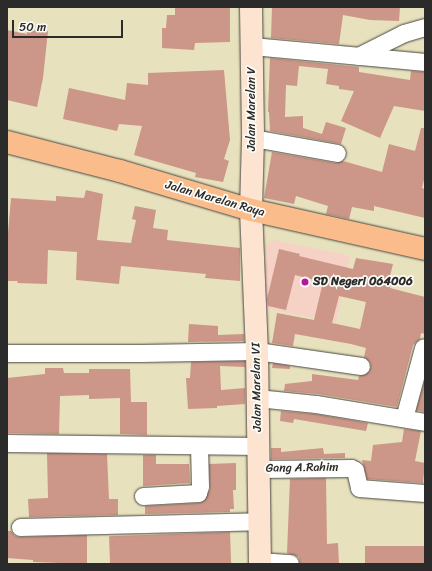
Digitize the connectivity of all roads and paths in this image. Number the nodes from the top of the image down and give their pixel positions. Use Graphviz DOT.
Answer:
graph roads {
  1 [pos="251,7"];
  2 [pos="425,26"];
  3 [pos="252,46"];
  4 [pos="358,56"];
  5 [pos="425,62"];
  6 [pos="253,138"];
  7 [pos="7,142"];
  8 [pos="337,153"];
  9 [pos="251,210"];
  10 [pos="425,250"];
  11 [pos="423,348"];
  12 [pos="7,351"];
  13 [pos="257,351"];
  14 [pos="361,366"];
  15 [pos="257,398"];
  16 [pos="404,418"];
  17 [pos="425,422"];
  18 [pos="7,443"];
  19 [pos="199,446"];
  20 [pos="258,446"];
  21 [pos="258,469"];
  22 [pos="425,493"];
  23 [pos="142,496"];
  24 [pos="259,521"];
  25 [pos="20,527"];
  26 [pos="260,563"];
  27 [pos="290,563"];
  1 -- 3 [label="street, Jalan Marelan V"];
  2 -- 4 [label="street"];
  3 -- 4 [label="street"];
  3 -- 6 [label="street, Jalan Marelan V"];
  4 -- 5 [label="street"];
  6 -- 8 [label="street"];
  6 -- 9 [label="street, Jalan Marelan V"];
  7 -- 9 [label="main road, Jalan Marelan Raya"];
  9 -- 10 [label="main road, Jalan Marelan Raya"];
  9 -- 13 [label="street, Jalan Marelan VI"];
  11 -- 16 [label="street"];
  12 -- 13 [label="street"];
  13 -- 14 [label="street"];
  13 -- 15 [label="street, Jalan Marelan VI"];
  15 -- 16 [label="street"];
  15 -- 20 [label="street, Jalan Marelan VI"];
  16 -- 17 [label="street"];
  18 -- 19 [label="street"];
  19 -- 20 [label="street"];
  19 -- 23 [label="street"];
  20 -- 21 [label="street, Jalan Marelan VI"];
  21 -- 22 [label="street, Gang A.Rahim"];
  21 -- 24 [label="street, Jalan Marelan VI"];
  24 -- 25 [label="street"];
  24 -- 26 [label="street, Jalan Marelan VI"];
  26 -- 27 [label="street"];
}
